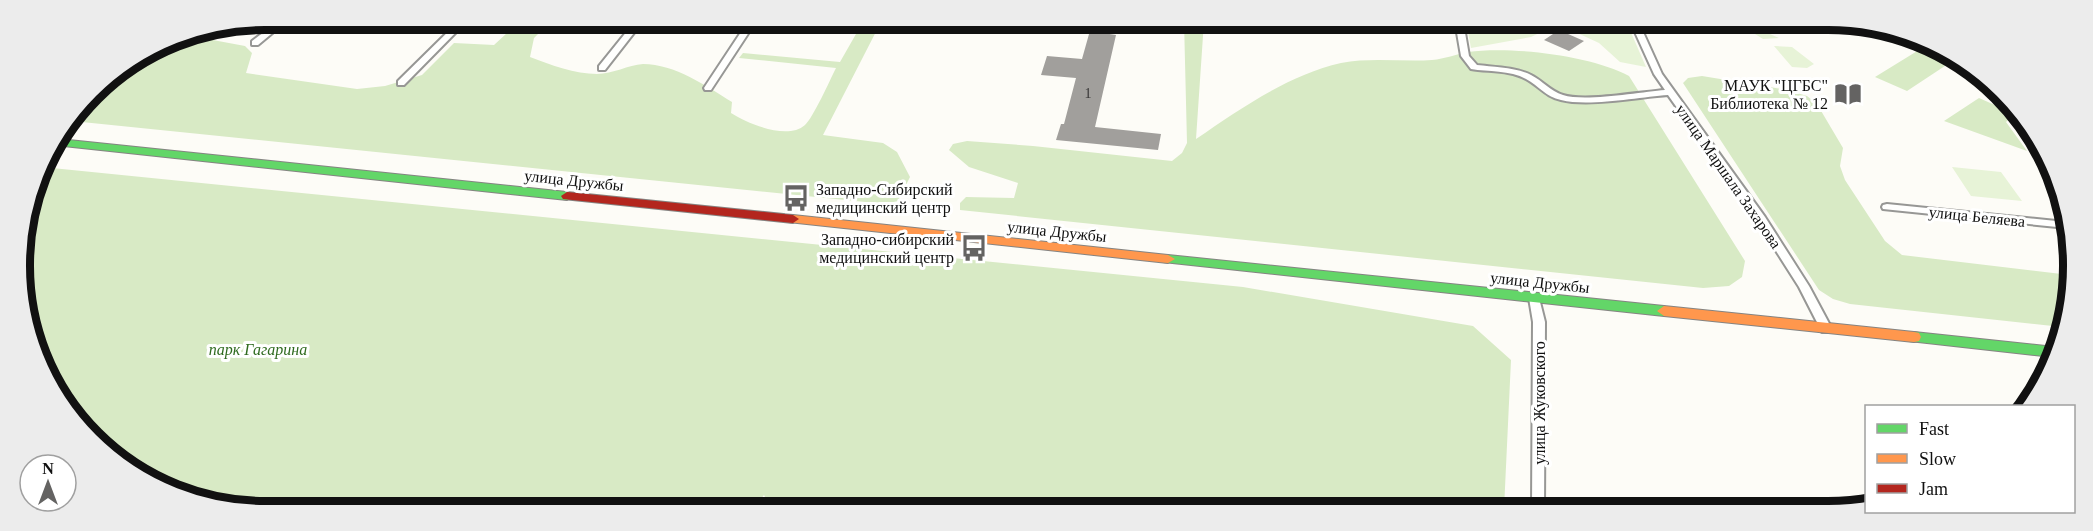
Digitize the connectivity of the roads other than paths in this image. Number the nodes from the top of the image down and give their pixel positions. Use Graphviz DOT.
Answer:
graph roads {
  1 [pos="271,30"];
  2 [pos="454,30"];
  3 [pos="632,30"];
  4 [pos="746,30"];
  5 [pos="1461,30"];
  6 [pos="1638,30"];
  7 [pos="255,43"];
  8 [pos="602,68"];
  9 [pos="401,83"];
  10 [pos="708,88"];
  11 [pos="1670,92"];
  12 [pos="65,143"];
  13 [pos="1887,207"];
  14 [pos="2059,224"];
  15 [pos="1534,298"];
  16 [pos="1826,329"];
  17 [pos="2047,351"];
  18 [pos="1538,501"];
  1 -- 7 [label="street"];
  2 -- 9 [label="street"];
  3 -- 8 [label="street"];
  4 -- 10 [label="street"];
  5 -- 11 [label="street"];
  6 -- 11 [label="street, улица Маршала Захарова"];
  11 -- 16 [label="street, улица Маршала Захарова"];
  12 -- 15 [label="main road, улица Дружбы"];
  13 -- 14 [label="street, улица Беляева"];
  15 -- 16 [label="main road, улица Дружбы"];
  15 -- 18 [label="street, улица Жуковского"];
  16 -- 17 [label="main road, улица Дружбы"];
}
